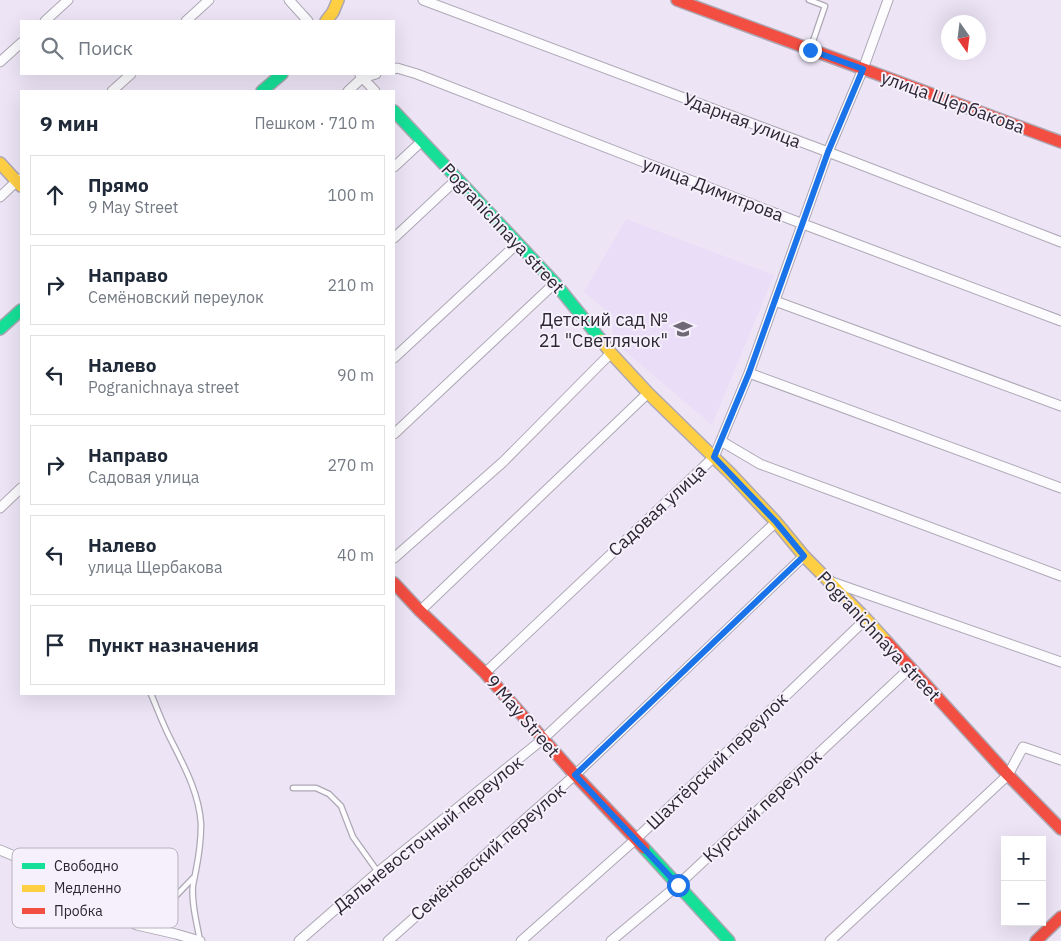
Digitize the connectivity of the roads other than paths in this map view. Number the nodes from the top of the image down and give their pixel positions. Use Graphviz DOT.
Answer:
graph roads {
  1 [pos="68,0"];
  2 [pos="209,0"];
  3 [pos="289,0"];
  4 [pos="338,0"];
  5 [pos="423,0"];
  6 [pos="677,0"];
  7 [pos="809,0"];
  8 [pos="828,0"];
  9 [pos="888,0"];
  10 [pos="825,6"];
  11 [pos="46,20"];
  12 [pos="187,20"];
  13 [pos="307,20"];
  14 [pos="327,20"];
  15 [pos="20,44"];
  16 [pos="810,50"];
  17 [pos="0,62"];
  18 [pos="395,69"];
  19 [pos="863,69"];
  20 [pos="129,75"];
  21 [pos="281,75"];
  22 [pos="360,76"];
  23 [pos="113,90"];
  24 [pos="263,90"];
  25 [pos="349,90"];
  26 [pos="374,90"];
  27 [pos="395,112"];
  28 [pos="422,141"];
  29 [pos="1061,142"];
  30 [pos="828,152"];
  31 [pos="0,163"];
  32 [pos="395,166"];
  33 [pos="457,179"];
  34 [pos="20,181"];
  35 [pos="0,197"];
  36 [pos="803,224"];
  37 [pos="395,237"];
  38 [pos="1061,242"];
  39 [pos="518,243"];
  40 [pos="555,283"];
  41 [pos="775,301"];
  42 [pos="20,311"];
  43 [pos="1061,321"];
  44 [pos="0,329"];
  45 [pos="611,353"];
  46 [pos="395,357"];
  47 [pos="749,373"];
  48 [pos="648,393"];
  49 [pos="1061,406"];
  50 [pos="395,433"];
  51 [pos="721,441"];
  52 [pos="714,457"];
  53 [pos="1061,488"];
  54 [pos="20,489"];
  55 [pos="0,508"];
  56 [pos="776,522"];
  57 [pos="804,556"];
  58 [pos="395,557"];
  59 [pos="1061,576"];
  60 [pos="829,581"];
  61 [pos="395,584"];
  62 [pos="420,612"];
  63 [pos="866,619"];
  64 [pos="1061,662"];
  65 [pos="910,668"];
  66 [pos="485,672"];
  67 [pos="151,695"];
  68 [pos="543,739"];
  69 [pos="1061,760"];
  70 [pos="575,775"];
  71 [pos="1008,775"];
  72 [pos="293,788"];
  73 [pos="1061,829"];
  74 [pos="636,839"];
  75 [pos="0,850"];
  76 [pos="12,855"];
  77 [pos="378,872"];
  78 [pos="195,877"];
  79 [pos="678,885"];
  80 [pos="178,894"];
  81 [pos="1061,916"];
  82 [pos="150,928"];
  83 [pos="200,941"];
  84 [pos="299,941"];
  85 [pos="388,941"];
  86 [pos="521,941"];
  87 [pos="611,941"];
  88 [pos="729,941"];
  89 [pos="830,941"];
  90 [pos="1036,941"];
  1 -- 11 [label="street"];
  2 -- 12 [label="street"];
  3 -- 13 [label="street"];
  4 -- 14 [label="street"];
  5 -- 30 [label="street, Ударная улица"];
  6 -- 16 [label="street, улица Щербакова"];
  7 -- 10 [label="lane"];
  8 -- 10 [label="lane"];
  9 -- 19 [label="street, Садовая улица"];
  10 -- 16 [label="lane"];
  15 -- 17 [label="street"];
  16 -- 19 [label="street, улица Щербакова"];
  18 -- 36 [label="street, улица Димитрова"];
  19 -- 29 [label="street, улица Щербакова"];
  19 -- 30 [label="street, Садовая улица"];
  20 -- 23 [label="street"];
  21 -- 24 [label="street"];
  22 -- 25 [label="street"];
  22 -- 26 [label="street"];
  27 -- 28 [label="street, Pogranichnaya street"];
  28 -- 32 [label="street"];
  28 -- 33 [label="street, Pogranichnaya street"];
  30 -- 36 [label="street, Садовая улица"];
  30 -- 38 [label="street, Ударная улица"];
  31 -- 34 [label="street"];
  33 -- 37 [label="street"];
  33 -- 39 [label="street, Pogranichnaya street"];
  34 -- 35 [label="street"];
  36 -- 41 [label="street, Садовая улица"];
  36 -- 43 [label="street, улица Димитрова"];
  39 -- 40 [label="street, Pogranichnaya street"];
  39 -- 46 [label="street"];
  40 -- 45 [label="street, Pogranichnaya street"];
  40 -- 50 [label="street"];
  41 -- 47 [label="street, Садовая улица"];
  41 -- 49 [label="street"];
  42 -- 44 [label="street"];
  45 -- 48 [label="street, Pogranichnaya street"];
  45 -- 58 [label="street"];
  47 -- 51 [label="street, Садовая улица"];
  47 -- 53 [label="street"];
  48 -- 52 [label="street, Pogranichnaya street"];
  48 -- 62 [label="street"];
  51 -- 52 [label="street, Садовая улица"];
  51 -- 59 [label="street"];
  52 -- 56 [label="street, Pogranichnaya street"];
  52 -- 66 [label="street, Садовая улица"];
  54 -- 55 [label="street"];
  56 -- 57 [label="street, Pogranichnaya street"];
  56 -- 68 [label="street, Дальневосточный переулок"];
  57 -- 60 [label="street, Pogranichnaya street"];
  57 -- 70 [label="street, Семёновский переулок"];
  60 -- 63 [label="street, Pogranichnaya street"];
  60 -- 64 [label="street"];
  61 -- 62 [label="street, 9 May Street"];
  62 -- 66 [label="street, 9 May Street"];
  63 -- 65 [label="street, Pogranichnaya street"];
  63 -- 74 [label="street, Шахтёрский переулок"];
  65 -- 71 [label="street, Pogranichnaya street"];
  65 -- 79 [label="street, Курский переулок"];
  66 -- 68 [label="street, 9 May Street"];
  67 -- 78 [label="lane"];
  68 -- 70 [label="street, 9 May Street"];
  68 -- 77 [label="street, Дальневосточный переулок"];
  69 -- 71 [label="street"];
  70 -- 74 [label="street, 9 May Street"];
  70 -- 85 [label="street, Семёновский переулок"];
  71 -- 73 [label="street, Pogranichnaya street"];
  71 -- 89 [label="street"];
  72 -- 77 [label="lane"];
  74 -- 79 [label="street, 9 May Street"];
  74 -- 86 [label="street, Шахтёрский переулок"];
  75 -- 76 [label="street"];
  77 -- 84 [label="street, Дальневосточный переулок"];
  78 -- 80 [label="lane"];
  78 -- 83 [label="lane"];
  79 -- 87 [label="street, Курский переулок"];
  79 -- 88 [label="street, 9 May Street"];
  81 -- 90 [label="street"];
  82 -- 83 [label="street"];
}
